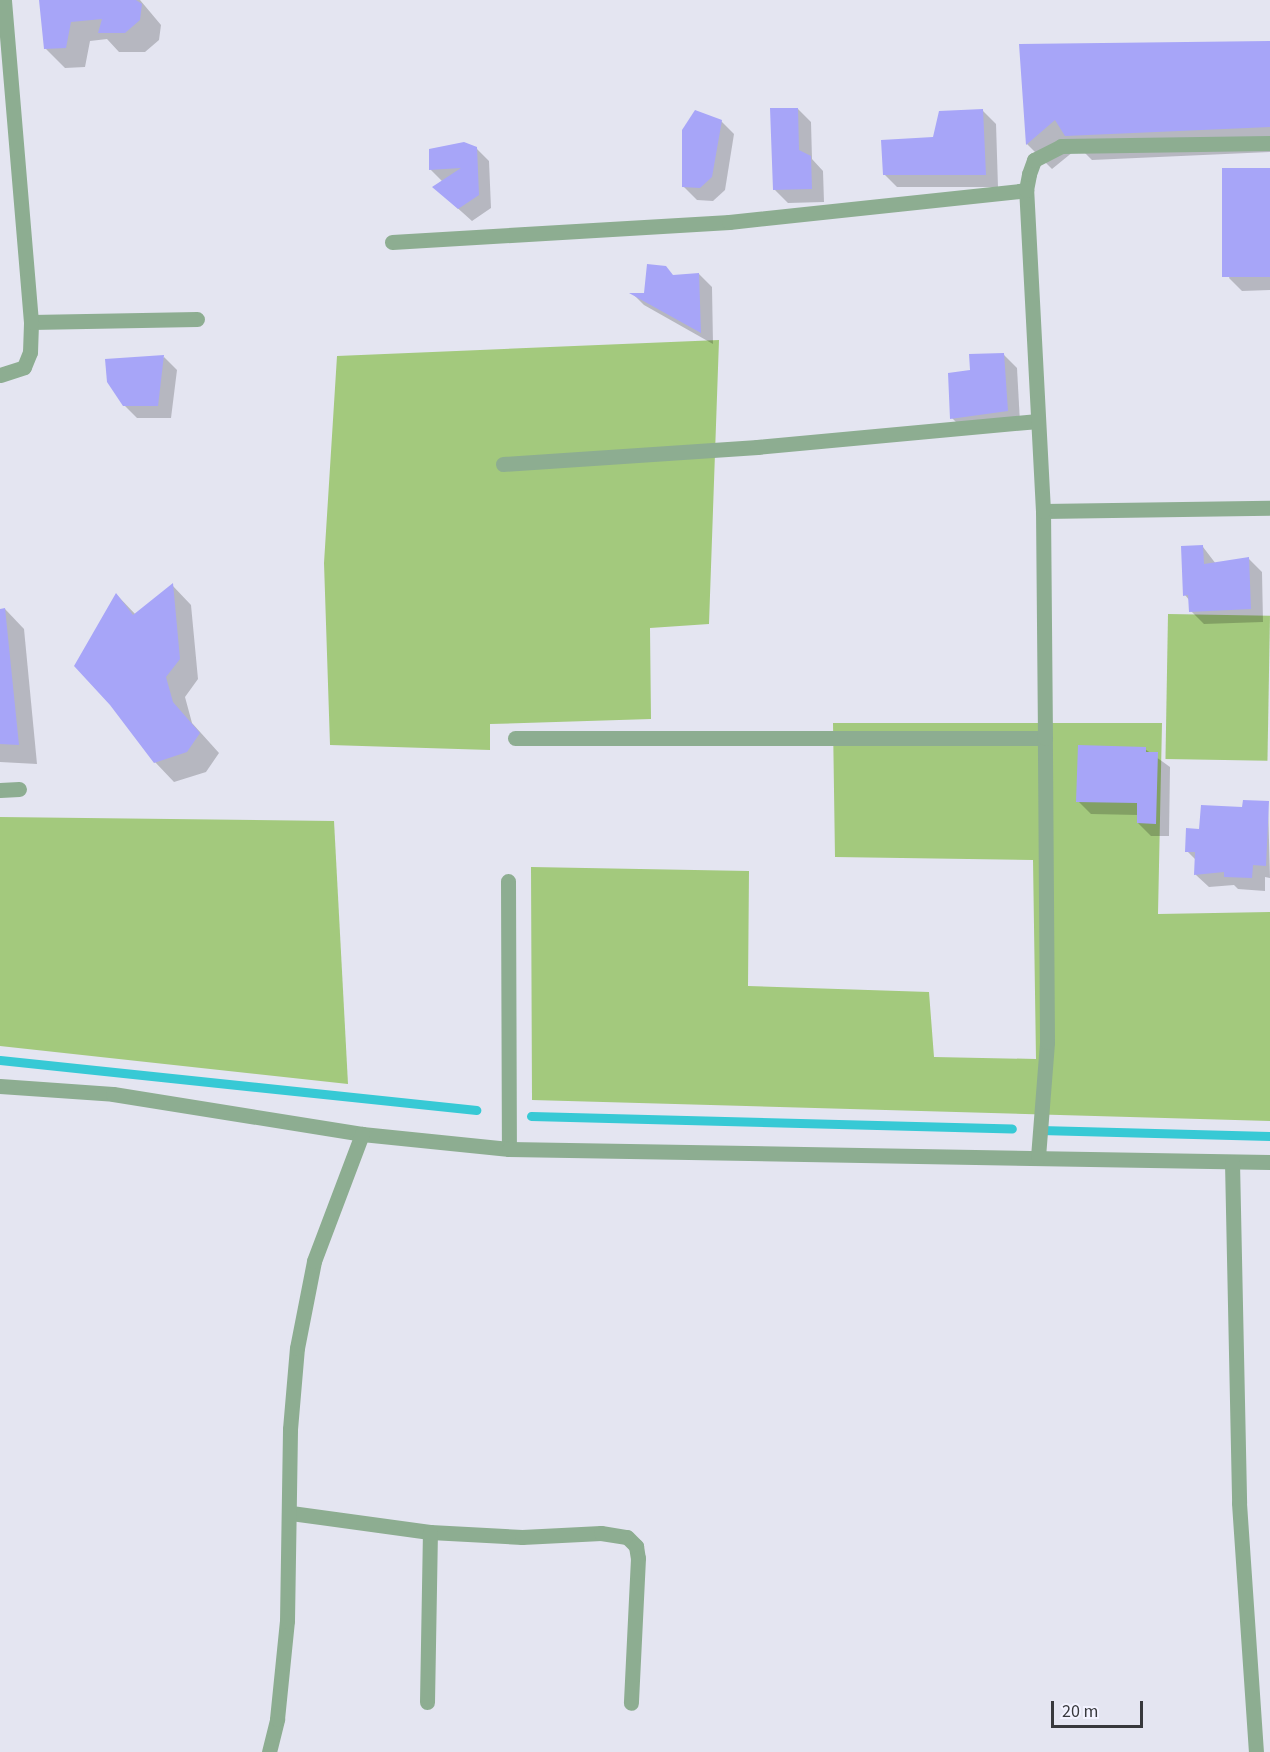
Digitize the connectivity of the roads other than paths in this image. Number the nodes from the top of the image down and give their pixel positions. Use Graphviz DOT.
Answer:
graph roads {
  1 [pos="4,0"];
  2 [pos="1270,143"];
  3 [pos="1026,190"];
  4 [pos="392,242"];
  5 [pos="197,319"];
  6 [pos="31,322"];
  7 [pos="0,375"];
  8 [pos="1038,421"];
  9 [pos="503,464"];
  10 [pos="1270,508"];
  11 [pos="1043,511"];
  12 [pos="515,738"];
  13 [pos="1045,738"];
  14 [pos="19,789"];
  15 [pos="0,790"];
  16 [pos="508,881"];
  17 [pos="0,1086"];
  18 [pos="362,1134"];
  19 [pos="509,1149"];
  20 [pos="1038,1157"];
  21 [pos="1232,1162"];
  22 [pos="1270,1162"];
  23 [pos="291,1513"];
  24 [pos="430,1532"];
  25 [pos="427,1702"];
  26 [pos="632,1703"];
  27 [pos="269,1752"];
  28 [pos="1256,1752"];
  1 -- 6 [label="street"];
  2 -- 3 [label="street"];
  3 -- 4 [label="street"];
  3 -- 8 [label="street"];
  5 -- 6 [label="street"];
  6 -- 7 [label="street"];
  8 -- 9 [label="street"];
  8 -- 11 [label="street"];
  10 -- 11 [label="street"];
  11 -- 13 [label="street"];
  12 -- 13 [label="street"];
  13 -- 20 [label="street"];
  14 -- 15 [label="street"];
  16 -- 19 [label="street"];
  17 -- 18 [label="street"];
  18 -- 19 [label="street"];
  18 -- 23 [label="street"];
  19 -- 20 [label="street"];
  20 -- 21 [label="street"];
  21 -- 22 [label="street"];
  21 -- 28 [label="street"];
  23 -- 24 [label="street"];
  23 -- 27 [label="street"];
  24 -- 25 [label="street"];
  24 -- 26 [label="street"];
}
